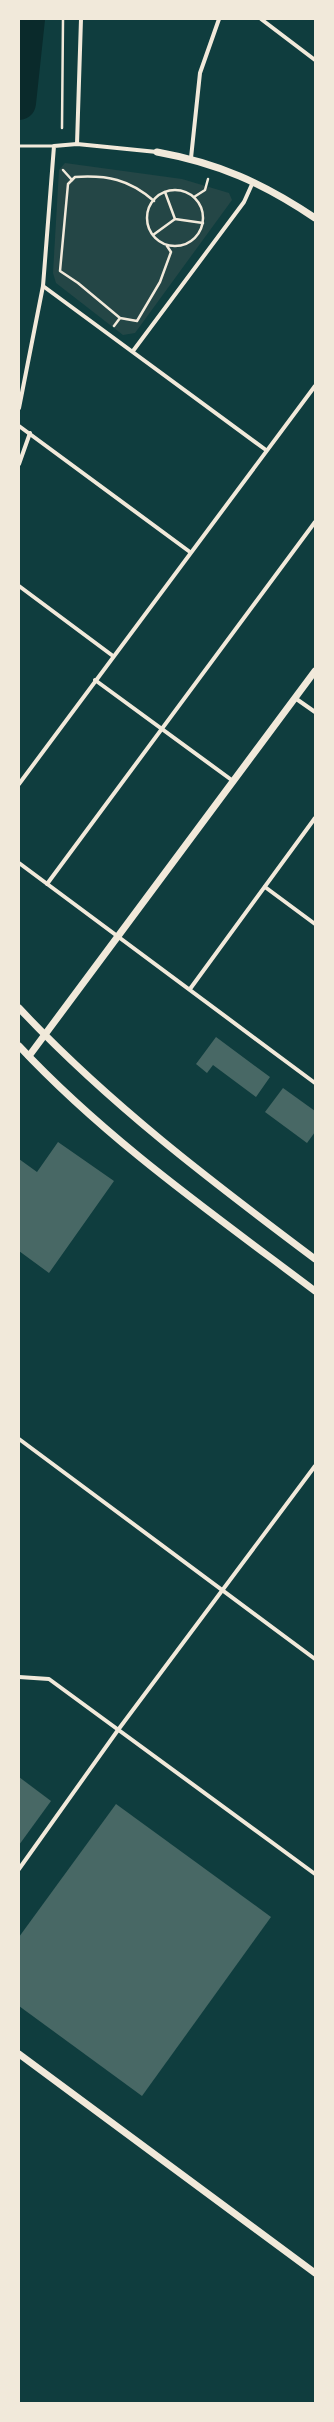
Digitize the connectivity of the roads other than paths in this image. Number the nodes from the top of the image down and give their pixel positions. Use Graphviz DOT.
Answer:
graph roads {
  1 [pos="81,19"];
  2 [pos="219,19"];
  3 [pos="261,19"];
  4 [pos="315,60"];
  5 [pos="77,144"];
  6 [pos="19,146"];
  7 [pos="54,146"];
  8 [pos="157,152"];
  9 [pos="191,158"];
  10 [pos="254,182"];
  11 [pos="315,218"];
  12 [pos="43,286"];
  13 [pos="134,351"];
  14 [pos="315,386"];
  15 [pos="19,408"];
  16 [pos="19,426"];
  17 [pos="30,433"];
  18 [pos="266,450"];
  19 [pos="19,464"];
  20 [pos="315,522"];
  21 [pos="190,552"];
  22 [pos="19,586"];
  23 [pos="113,656"];
  24 [pos="315,671"];
  25 [pos="95,680"];
  26 [pos="295,698"];
  27 [pos="315,712"];
  28 [pos="162,729"];
  29 [pos="233,781"];
  30 [pos="19,784"];
  31 [pos="315,818"];
  32 [pos="19,863"];
  33 [pos="47,884"];
  34 [pos="265,886"];
  35 [pos="315,924"];
  36 [pos="118,936"];
  37 [pos="190,989"];
  38 [pos="19,1008"];
  39 [pos="44,1035"];
  40 [pos="19,1046"];
  41 [pos="29,1056"];
  42 [pos="315,1082"];
  43 [pos="315,1259"];
  44 [pos="315,1291"];
  45 [pos="19,1439"];
  46 [pos="315,1466"];
  47 [pos="223,1591"];
  48 [pos="315,1659"];
  49 [pos="19,1677"];
  50 [pos="118,1730"];
  51 [pos="19,1869"];
  52 [pos="315,1874"];
  53 [pos="19,2054"];
  54 [pos="315,2273"];
  1 -- 5 [label="street"];
  2 -- 9 [label="street"];
  3 -- 4 [label="street"];
  5 -- 7 [label="street"];
  5 -- 8 [label="street"];
  6 -- 7 [label="lane"];
  7 -- 12 [label="street"];
  8 -- 9 [label="street"];
  9 -- 10 [label="street"];
  10 -- 11 [label="street"];
  10 -- 13 [label="street"];
  12 -- 13 [label="street"];
  12 -- 15 [label="street"];
  13 -- 18 [label="street"];
  14 -- 18 [label="street"];
  16 -- 17 [label="street"];
  17 -- 19 [label="street"];
  17 -- 21 [label="street"];
  18 -- 21 [label="street"];
  20 -- 28 [label="street"];
  21 -- 23 [label="street"];
  22 -- 23 [label="street"];
  23 -- 25 [label="street"];
  24 -- 26 [label="street"];
  25 -- 28 [label="street"];
  25 -- 30 [label="street"];
  26 -- 27 [label="street"];
  26 -- 29 [label="street"];
  28 -- 29 [label="street"];
  28 -- 33 [label="street"];
  29 -- 36 [label="street"];
  31 -- 34 [label="street"];
  32 -- 33 [label="street"];
  33 -- 36 [label="street"];
  34 -- 35 [label="street"];
  34 -- 37 [label="street"];
  36 -- 37 [label="street"];
  36 -- 39 [label="street"];
  37 -- 42 [label="street"];
  38 -- 39 [label="street"];
  39 -- 41 [label="street"];
  39 -- 43 [label="street"];
  40 -- 41 [label="street"];
  41 -- 44 [label="street"];
  45 -- 47 [label="street"];
  46 -- 47 [label="street"];
  47 -- 48 [label="street"];
  47 -- 50 [label="street"];
  49 -- 50 [label="street"];
  50 -- 51 [label="street"];
  50 -- 52 [label="street"];
  53 -- 54 [label="street"];
}
